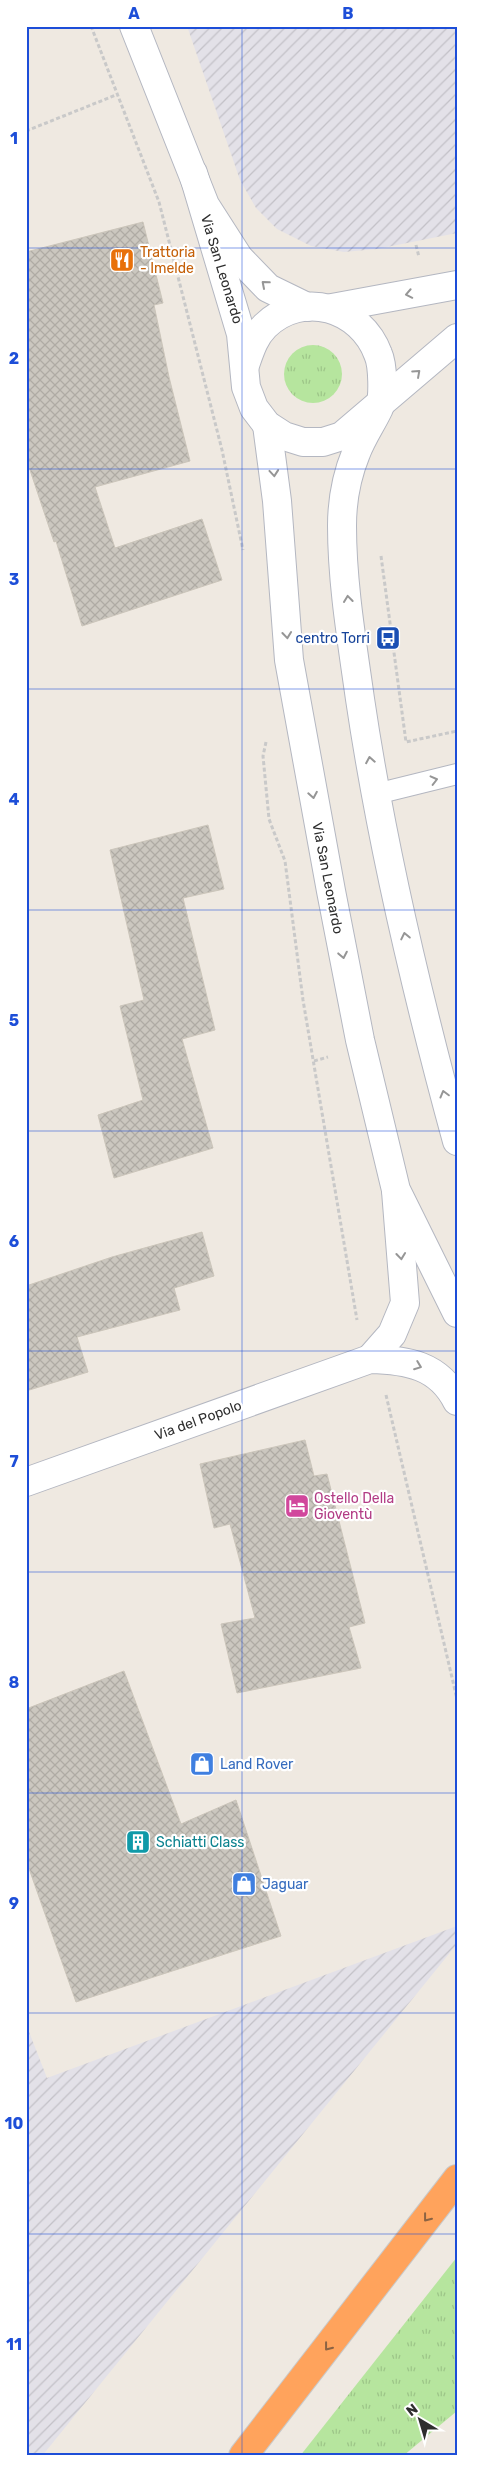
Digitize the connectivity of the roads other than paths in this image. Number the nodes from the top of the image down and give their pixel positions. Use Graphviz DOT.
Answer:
graph roads {
  1 [pos="134,26"];
  2 [pos="194,173"];
  3 [pos="457,285"];
  4 [pos="319,308"];
  5 [pos="457,338"];
  6 [pos="246,365"];
  7 [pos="380,406"];
  8 [pos="268,425"];
  9 [pos="457,774"];
  10 [pos="376,794"];
  11 [pos="457,1141"];
  12 [pos="396,1190"];
  13 [pos="457,1314"];
  14 [pos="370,1359"];
  15 [pos="457,1401"];
  16 [pos="26,1482"];
  17 [pos="457,2179"];
  18 [pos="243,2456"];
  1 -- 2 [label="main road, Via San Leonardo"];
  4 -- 2 [label="main road, Via San Leonardo, one-way"];
  2 -- 6 [label="main road, Via San Leonardo"];
  3 -- 4 [label="main road, one-way"];
  4 -- 6 [label="main road, Via San Leonardo"];
  4 -- 7 [label="main road, Via San Leonardo"];
  7 -- 5 [label="main road, one-way"];
  6 -- 8 [label="main road, Via San Leonardo"];
  7 -- 8 [label="main road, Via San Leonardo"];
  10 -- 7 [label="main road, Via San Leonardo, one-way"];
  8 -- 12 [label="main road, Via San Leonardo, one-way"];
  10 -- 9 [label="lane, one-way"];
  11 -- 10 [label="main road, Via San Leonardo, one-way"];
  12 -- 13 [label="main road, Via San Leonardo"];
  12 -- 14 [label="main road, Via del Popolo, one-way"];
  14 -- 15 [label="main road, Via del Popolo, one-way"];
  14 -- 16 [label="main road, Via del Popolo"];
  17 -- 18 [label="highway, one-way"];
}
